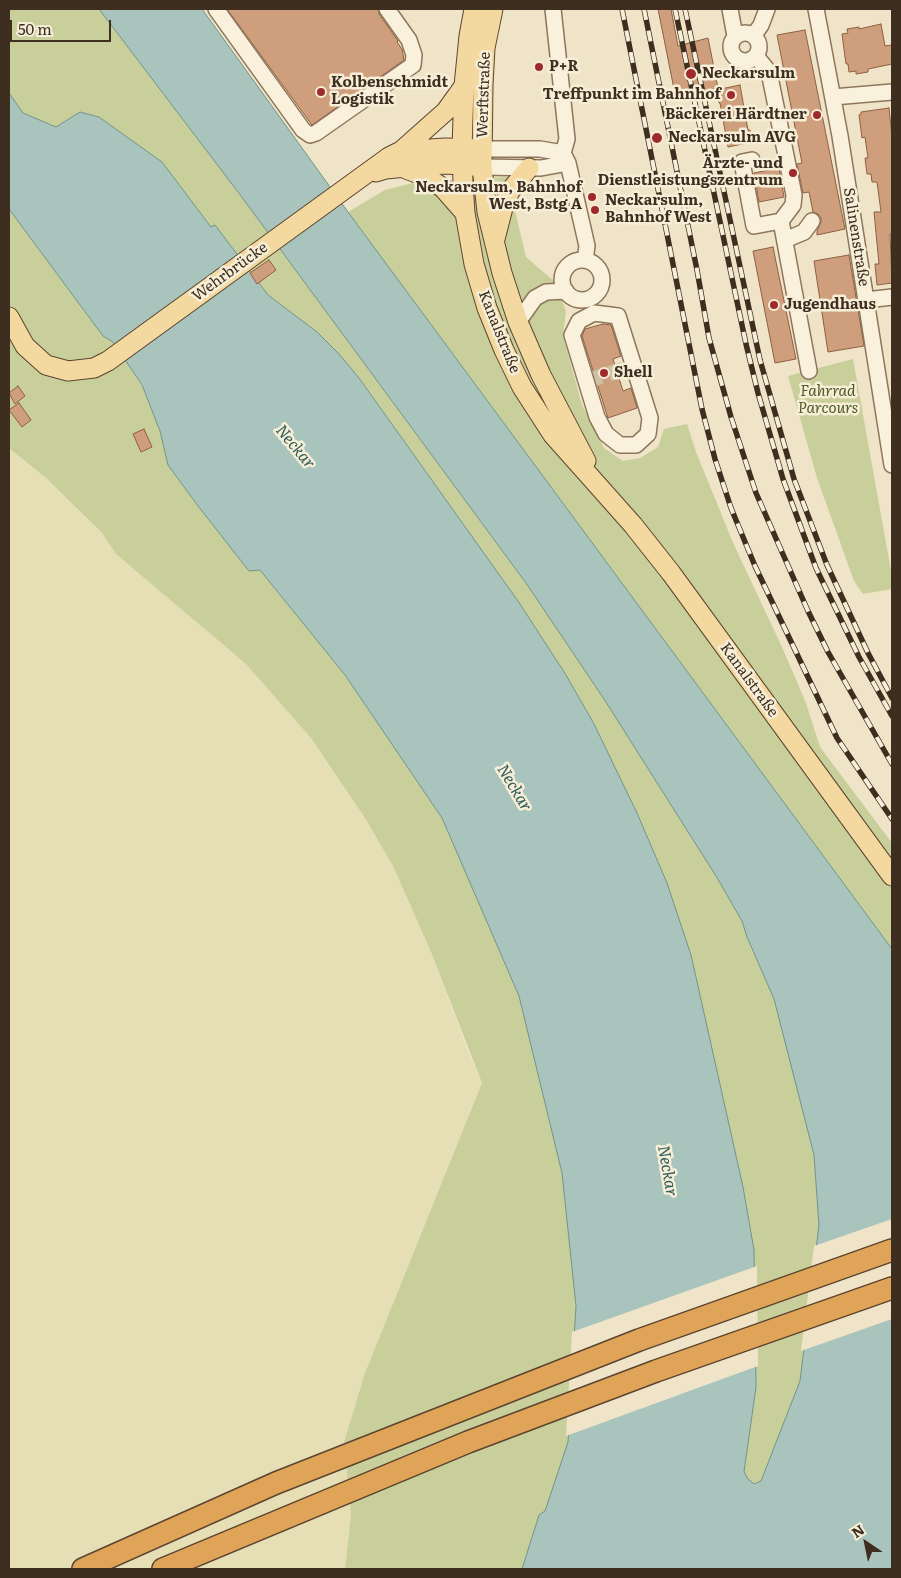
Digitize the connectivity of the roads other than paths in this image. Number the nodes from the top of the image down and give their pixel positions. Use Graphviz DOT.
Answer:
graph roads {
  1 [pos="216,9"];
  2 [pos="386,9"];
  3 [pos="474,9"];
  4 [pos="493,9"];
  5 [pos="552,9"];
  6 [pos="730,9"];
  7 [pos="767,9"];
  8 [pos="816,9"];
  9 [pos="754,35"];
  10 [pos="735,36"];
  11 [pos="756,56"];
  12 [pos="464,86"];
  13 [pos="892,92"];
  14 [pos="833,97"];
  15 [pos="462,157"];
  16 [pos="482,158"];
  17 [pos="565,158"];
  18 [pos="400,159"];
  19 [pos="752,160"];
  20 [pos="529,168"];
  21 [pos="465,213"];
  22 [pos="781,221"];
  23 [pos="812,221"];
  24 [pos="785,240"];
  25 [pos="494,243"];
  26 [pos="585,260"];
  27 [pos="566,291"];
  28 [pos="892,297"];
  29 [pos="866,300"];
  30 [pos="591,306"];
  31 [pos="9,317"];
  32 [pos="518,322"];
  33 [pos="809,371"];
  34 [pos="892,465"];
  35 [pos="601,488"];
  36 [pos="892,876"];
  37 [pos="892,1250"];
  38 [pos="892,1288"];
  39 [pos="83,1569"];
  40 [pos="163,1569"];
  1 -- 2 [label="street"];
  3 -- 12 [label="main road, Werftstraße"];
  4 -- 16 [label="main road, Werftstraße"];
  5 -- 17 [label="street"];
  6 -- 10 [label="street"];
  7 -- 9 [label="street"];
  8 -- 14 [label="street, Salinenstraße"];
  9 -- 10 [label="street"];
  9 -- 11 [label="street"];
  10 -- 11 [label="street"];
  11 -- 22 [label="street"];
  12 -- 15 [label="main road, Werftstraße"];
  12 -- 18 [label="main road, Wehrbrücke"];
  13 -- 14 [label="street"];
  14 -- 29 [label="street, Salinenstraße"];
  15 -- 16 [label="main road"];
  15 -- 18 [label="main road"];
  15 -- 21 [label="main road, Kanalstraße"];
  16 -- 17 [label="street, Werftstraße"];
  16 -- 20 [label="street"];
  16 -- 25 [label="main road, Kanalstraße"];
  17 -- 20 [label="street"];
  17 -- 26 [label="street"];
  18 -- 21 [label="main road"];
  18 -- 31 [label="main road, Wehrbrücke"];
  19 -- 22 [label="street"];
  20 -- 25 [label="main road"];
  21 -- 35 [label="main road, Kanalstraße"];
  22 -- 24 [label="street"];
  23 -- 24 [label="street"];
  24 -- 33 [label="street"];
  25 -- 32 [label="main road, Kanalstraße"];
  26 -- 27 [label="street"];
  26 -- 30 [label="street"];
  27 -- 30 [label="street"];
  27 -- 32 [label="street"];
  28 -- 29 [label="street"];
  29 -- 34 [label="street, Salinenstraße"];
  30 -- 30 [label="street"];
  32 -- 35 [label="main road, Kanalstraße"];
  35 -- 36 [label="main road, Kanalstraße"];
  37 -- 39 [label="highway"];
  38 -- 40 [label="highway"];
}
